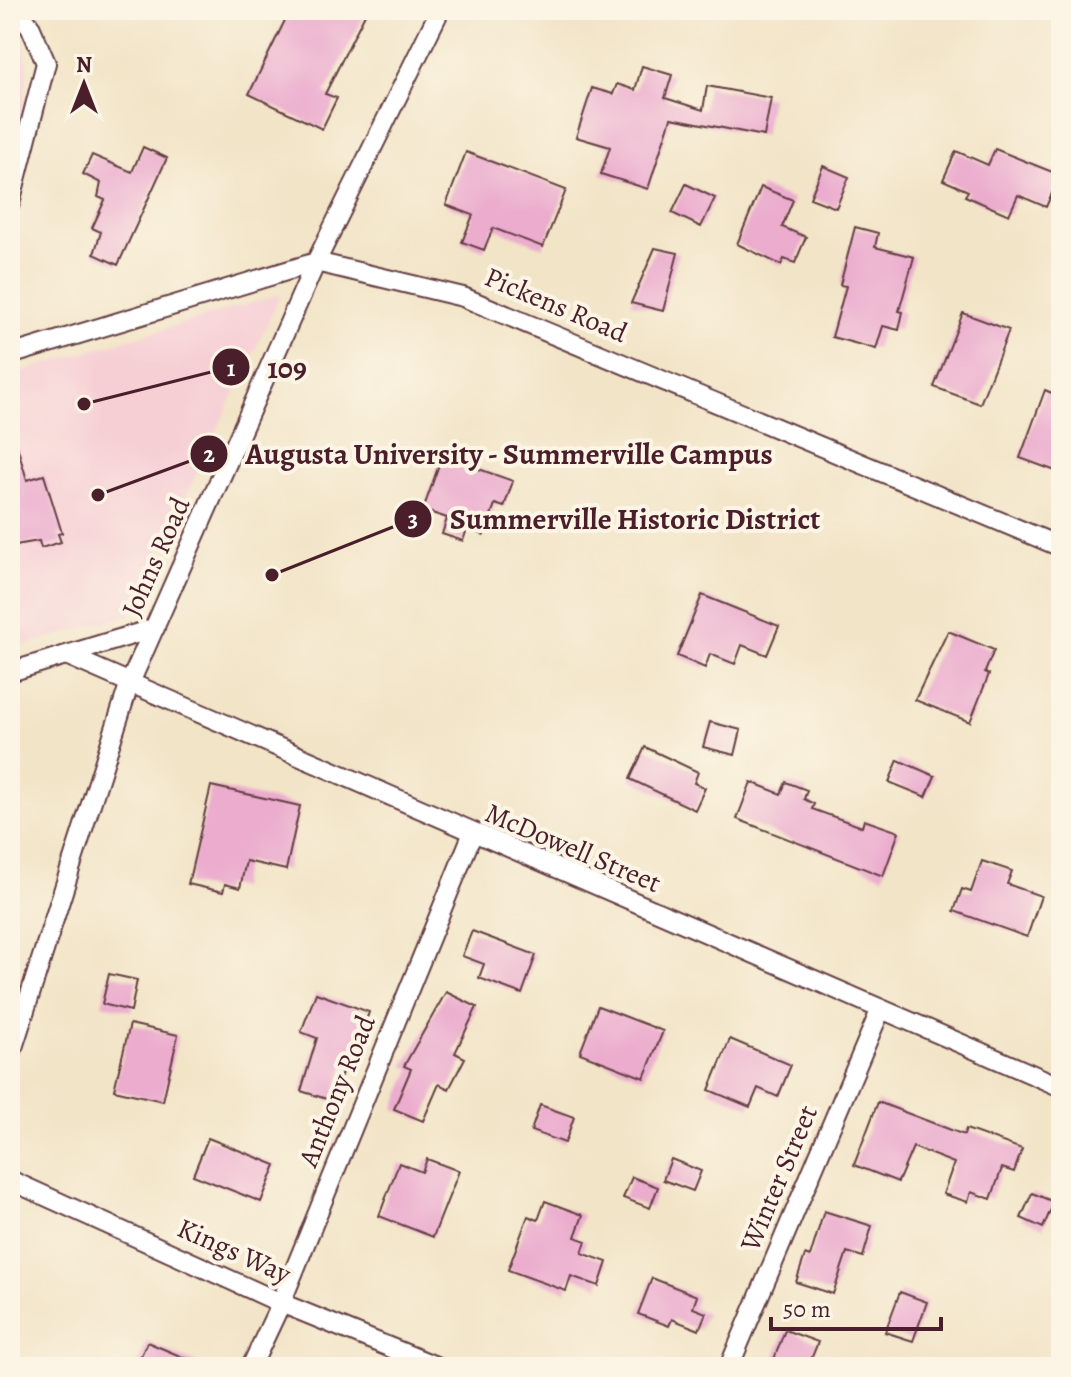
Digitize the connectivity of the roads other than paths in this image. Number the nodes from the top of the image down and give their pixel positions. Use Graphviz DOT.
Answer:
graph roads {
  1 [pos="17,10"];
  2 [pos="440,10"];
  3 [pos="10,203"];
  4 [pos="316,262"];
  5 [pos="10,355"];
  6 [pos="1061,547"];
  7 [pos="155,628"];
  8 [pos="66,655"];
  9 [pos="10,672"];
  10 [pos="129,685"];
  11 [pos="472,835"];
  12 [pos="880,1011"];
  13 [pos="10,1057"];
  14 [pos="1061,1087"];
  15 [pos="10,1180"];
  16 [pos="281,1303"];
  17 [pos="251,1367"];
  18 [pos="438,1367"];
  19 [pos="729,1367"];
  1 -- 3 [label="street"];
  2 -- 4 [label="street, Johns Road"];
  4 -- 5 [label="street"];
  4 -- 6 [label="street, Pickens Road"];
  4 -- 7 [label="street, Johns Road"];
  7 -- 8 [label="street"];
  7 -- 10 [label="street, Johns Road"];
  8 -- 9 [label="street"];
  8 -- 10 [label="street, McDowell Street"];
  10 -- 11 [label="street, McDowell Street"];
  10 -- 13 [label="street, Johns Road"];
  11 -- 12 [label="street, McDowell Street"];
  11 -- 16 [label="street, Anthony Road"];
  12 -- 14 [label="street, McDowell Street"];
  12 -- 19 [label="street, Winter Street"];
  15 -- 16 [label="street, Kings Way"];
  16 -- 17 [label="street, Anthony Road"];
  16 -- 18 [label="street, Kings Way"];
}
